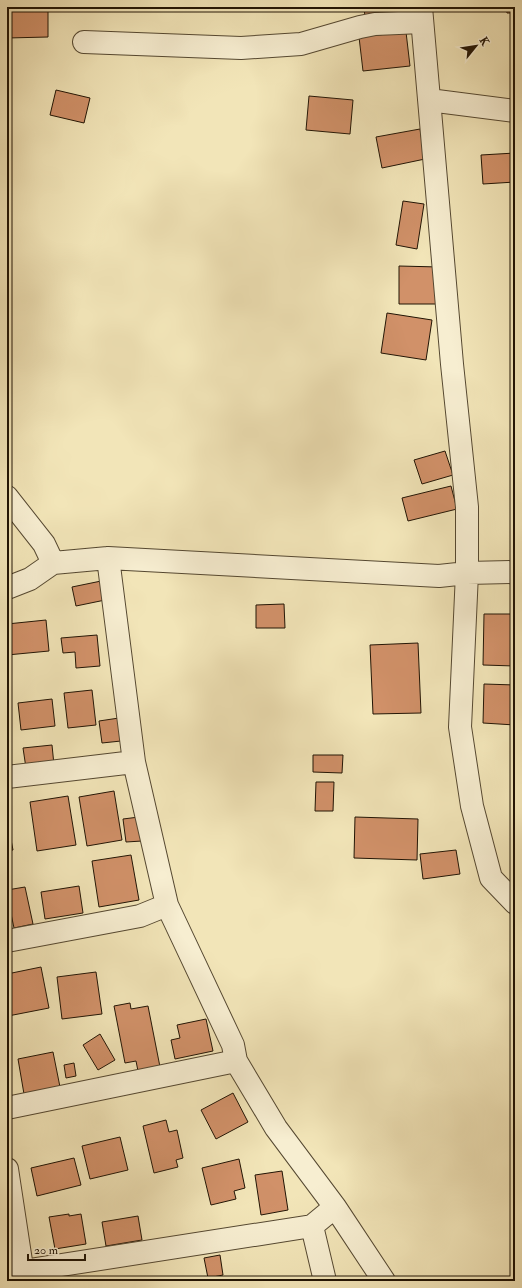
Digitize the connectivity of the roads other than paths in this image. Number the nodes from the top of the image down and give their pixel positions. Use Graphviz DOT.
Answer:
graph roads {
  1 [pos="422,15"];
  2 [pos="84,42"];
  3 [pos="429,100"];
  4 [pos="515,112"];
  5 [pos="7,497"];
  6 [pos="108,558"];
  7 [pos="53,563"];
  8 [pos="515,572"];
  9 [pos="467,573"];
  10 [pos="7,588"];
  11 [pos="134,762"];
  12 [pos="7,777"];
  13 [pos="515,903"];
  14 [pos="167,905"];
  15 [pos="7,941"];
  16 [pos="236,1061"];
  17 [pos="7,1108"];
  18 [pos="7,1169"];
  19 [pos="335,1207"];
  20 [pos="312,1226"];
  21 [pos="18,1276"];
  22 [pos="325,1281"];
  23 [pos="384,1281"];
  1 -- 2 [label="street"];
  1 -- 3 [label="street"];
  3 -- 4 [label="street"];
  3 -- 9 [label="street"];
  5 -- 7 [label="street"];
  6 -- 7 [label="street"];
  6 -- 9 [label="street"];
  6 -- 11 [label="street"];
  7 -- 10 [label="street"];
  8 -- 9 [label="street"];
  9 -- 13 [label="street"];
  11 -- 12 [label="street"];
  11 -- 14 [label="street"];
  14 -- 15 [label="street"];
  14 -- 16 [label="street"];
  16 -- 17 [label="street"];
  16 -- 19 [label="street"];
  18 -- 21 [label="street"];
  19 -- 20 [label="street"];
  19 -- 23 [label="street"];
  20 -- 21 [label="street"];
  20 -- 22 [label="street"];
}
